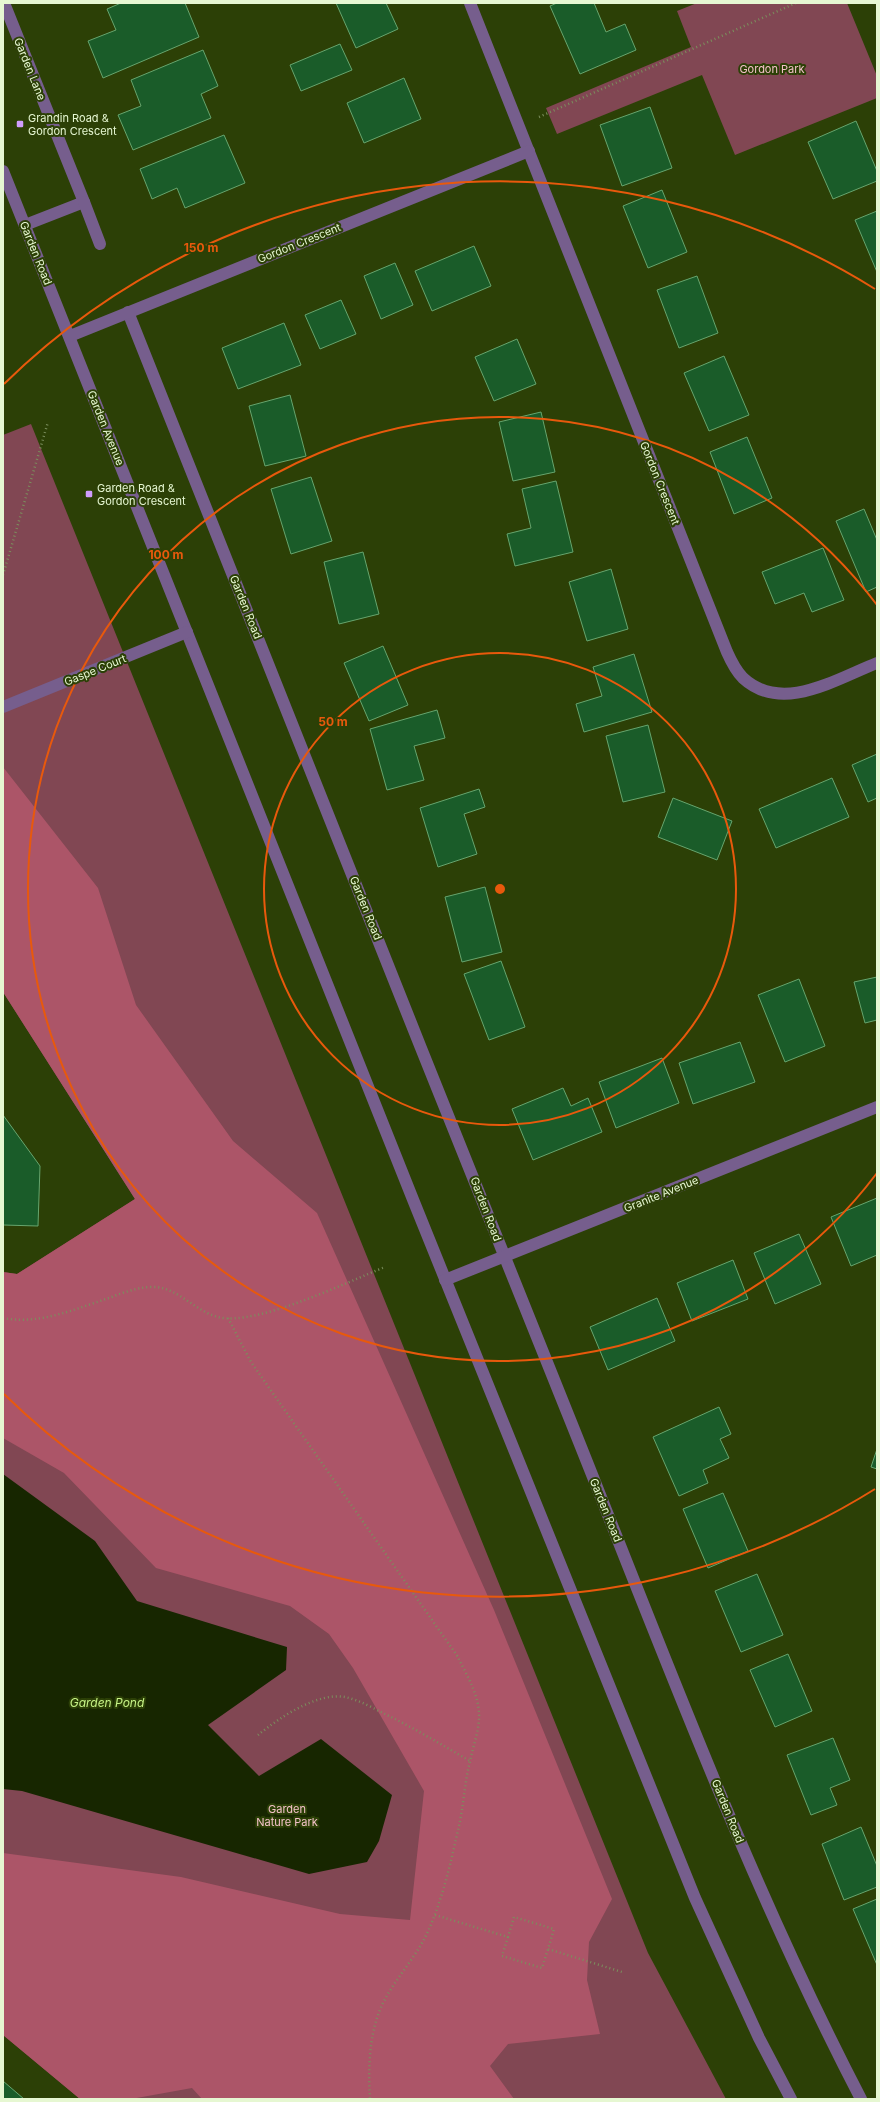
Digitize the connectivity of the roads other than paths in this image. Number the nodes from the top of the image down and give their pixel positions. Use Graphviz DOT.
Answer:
graph roads {
  1 [pos="4,3"];
  2 [pos="470,3"];
  3 [pos="529,151"];
  4 [pos="3,170"];
  5 [pos="84,202"];
  6 [pos="25,225"];
  7 [pos="100,244"];
  8 [pos="128,312"];
  9 [pos="70,336"];
  10 [pos="187,632"];
  11 [pos="877,663"];
  12 [pos="3,707"];
  13 [pos="877,1108"];
  14 [pos="504,1257"];
  15 [pos="446,1280"];
  16 [pos="791,2099"];
  17 [pos="861,2099"];
  1 -- 5 [label="street, Garden Lane"];
  2 -- 3 [label="street, Gordon Crescent"];
  3 -- 8 [label="street, Gordon Crescent"];
  3 -- 11 [label="street, Gordon Crescent"];
  4 -- 6 [label="street, Garden Road"];
  5 -- 6 [label="street"];
  5 -- 7 [label="street, Garden Lane"];
  6 -- 9 [label="street, Garden Road"];
  8 -- 9 [label="street, Gordon Crescent"];
  8 -- 14 [label="street, Garden Road"];
  9 -- 10 [label="street, Garden Avenue"];
  10 -- 12 [label="street, Gaspe Court"];
  10 -- 15 [label="street"];
  13 -- 14 [label="street, Granite Avenue"];
  14 -- 15 [label="street, Granite Avenue"];
  14 -- 17 [label="street, Garden Road"];
  15 -- 16 [label="street"];
}
